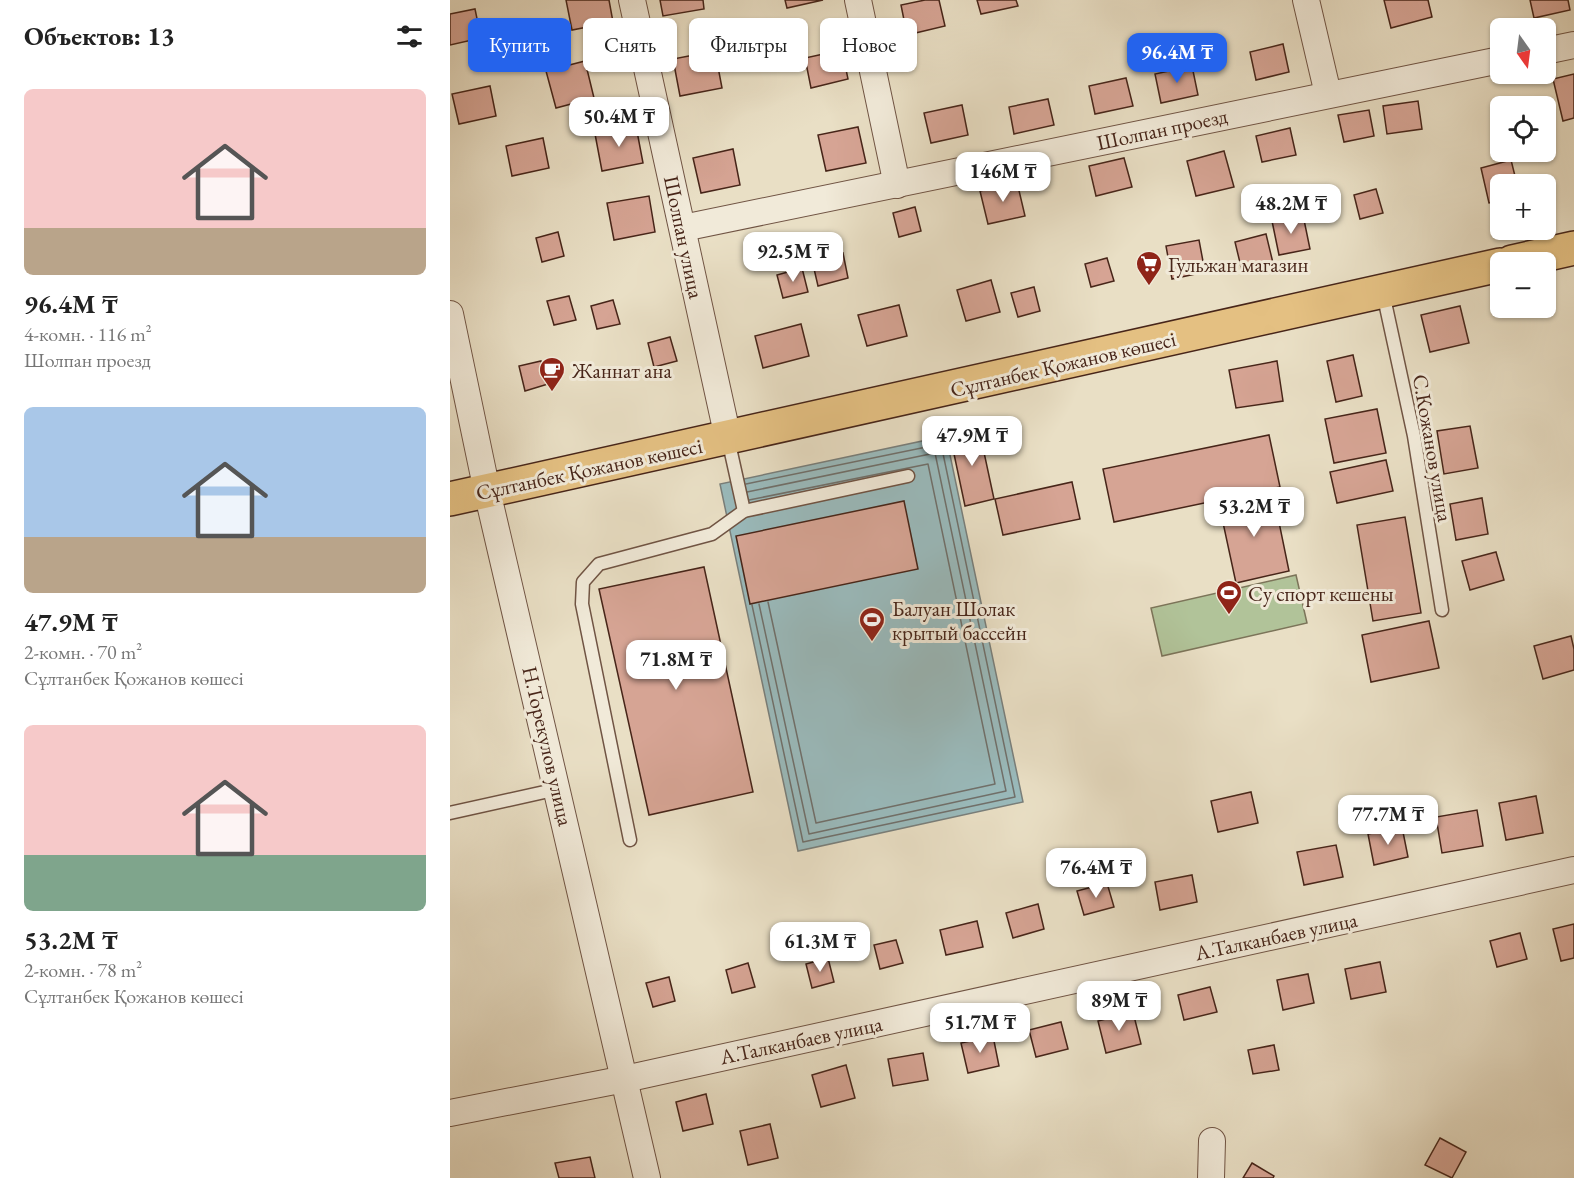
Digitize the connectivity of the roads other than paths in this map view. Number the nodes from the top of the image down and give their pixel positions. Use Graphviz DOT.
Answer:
graph roads {
  1 [pos="632,0"];
  2 [pos="858,0"];
  3 [pos="1306,0"];
  4 [pos="1574,45"];
  5 [pos="1556,49"];
  6 [pos="1490,62"];
  7 [pos="1328,94"];
  8 [pos="897,185"];
  9 [pos="683,228"];
  10 [pos="1574,248"];
  11 [pos="1556,252"];
  12 [pos="1490,267"];
  13 [pos="1383,293"];
  14 [pos="450,314"];
  15 [pos="728,438"];
  16 [pos="908,476"];
  17 [pos="487,491"];
  18 [pos="450,499"];
  19 [pos="744,511"];
  20 [pos="1442,610"];
  21 [pos="558,789"];
  22 [pos="450,813"];
  23 [pos="630,840"];
  24 [pos="1574,870"];
  25 [pos="625,1079"];
  26 [pos="450,1113"];
  27 [pos="1212,1140"];
  28 [pos="647,1178"];
  29 [pos="1211,1178"];
  1 -- 9 [label="street, Шолпан улица"];
  2 -- 8 [label="street"];
  3 -- 7 [label="street"];
  4 -- 5 [label="street"];
  6 -- 7 [label="street, Шолпан проезд"];
  7 -- 8 [label="street, Шолпан проезд"];
  8 -- 9 [label="street, Шолпан проезд"];
  9 -- 15 [label="street, Шолпан улица"];
  10 -- 11 [label="main road"];
  12 -- 13 [label="main road, Сұлтанбек Қожанов көшесі"];
  13 -- 15 [label="main road, Сұлтанбек Қожанов көшесі"];
  13 -- 20 [label="lane, С.Кожанов улица"];
  14 -- 17 [label="street, Н.Торекулов улица"];
  15 -- 17 [label="main road, Сұлтанбек Қожанов көшесі"];
  15 -- 19 [label="lane"];
  16 -- 19 [label="lane"];
  17 -- 18 [label="main road, Сұлтанбек Қожанов көшесі"];
  17 -- 21 [label="street, Н.Торекулов улица"];
  19 -- 23 [label="lane"];
  21 -- 22 [label="lane"];
  21 -- 25 [label="street, Н.Торекулов улица"];
  24 -- 25 [label="street, А.Талканбаев улица"];
  25 -- 26 [label="street, А.Талканбаев улица"];
  25 -- 28 [label="street, Н.Торекулов улица"];
  27 -- 29 [label="street"];
}
